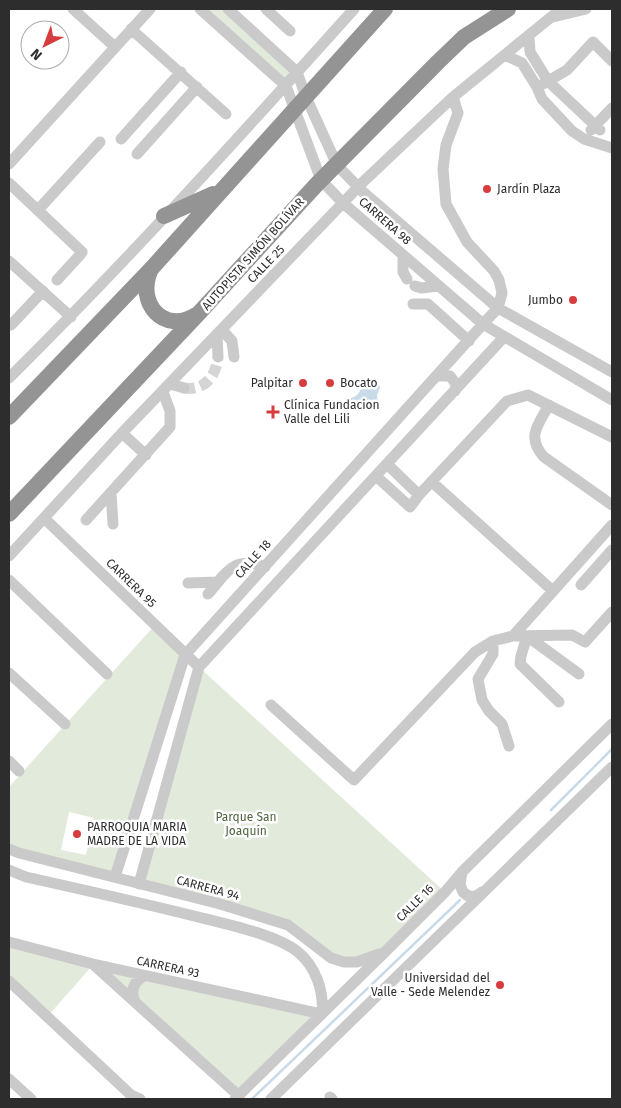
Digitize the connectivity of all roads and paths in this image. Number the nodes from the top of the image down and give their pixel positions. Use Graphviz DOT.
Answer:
graph roads {
  1 [pos="73,9"];
  2 [pos="150,9"];
  3 [pos="200,9"];
  4 [pos="228,9"];
  5 [pos="266,9"];
  6 [pos="354,9"];
  7 [pos="385,9"];
  8 [pos="508,9"];
  9 [pos="561,9"];
  10 [pos="586,9"];
  11 [pos="551,17"];
  12 [pos="131,29"];
  13 [pos="290,30"];
  14 [pos="528,37"];
  15 [pos="115,47"];
  16 [pos="505,55"];
  17 [pos="612,61"];
  18 [pos="180,72"];
  19 [pos="297,72"];
  20 [pos="548,81"];
  21 [pos="286,86"];
  22 [pos="197,87"];
  23 [pos="537,87"];
  24 [pos="306,97"];
  25 [pos="453,97"];
  26 [pos="295,110"];
  27 [pos="612,112"];
  28 [pos="226,114"];
  29 [pos="597,128"];
  30 [pos="121,139"];
  31 [pos="587,140"];
  32 [pos="100,142"];
  33 [pos="612,148"];
  34 [pos="137,154"];
  35 [pos="11,156"];
  36 [pos="337,165"];
  37 [pos="320,180"];
  38 [pos="13,187"];
  39 [pos="359,187"];
  40 [pos="220,191"];
  41 [pos="9,200"];
  42 [pos="343,203"];
  43 [pos="38,210"];
  44 [pos="164,216"];
  45 [pos="403,254"];
  46 [pos="9,261"];
  47 [pos="152,268"];
  48 [pos="57,280"];
  49 [pos="439,286"];
  50 [pos="42,291"];
  51 [pos="413,304"];
  52 [pos="498,308"];
  53 [pos="200,312"];
  54 [pos="71,317"];
  55 [pos="483,324"];
  56 [pos="11,326"];
  57 [pos="220,332"];
  58 [pos="504,337"];
  59 [pos="469,341"];
  60 [pos="218,357"];
  61 [pos="234,357"];
  62 [pos="612,372"];
  63 [pos="436,376"];
  64 [pos="9,378"];
  65 [pos="167,388"];
  66 [pos="184,388"];
  67 [pos="455,390"];
  68 [pos="612,400"];
  69 [pos="549,405"];
  70 [pos="9,417"];
  71 [pos="122,432"];
  72 [pos="612,437"];
  73 [pos="146,455"];
  74 [pos="386,464"];
  75 [pos="376,476"];
  76 [pos="432,482"];
  77 [pos="111,493"];
  78 [pos="420,495"];
  79 [pos="612,505"];
  80 [pos="9,514"];
  81 [pos="44,518"];
  82 [pos="86,520"];
  83 [pos="113,524"];
  84 [pos="612,525"];
  85 [pos="612,550"];
  86 [pos="9,556"];
  87 [pos="264,567"];
  88 [pos="9,580"];
  89 [pos="218,582"];
  90 [pos="188,583"];
  91 [pos="581,585"];
  92 [pos="553,591"];
  93 [pos="208,594"];
  94 [pos="612,612"];
  95 [pos="513,636"];
  96 [pos="527,636"];
  97 [pos="493,641"];
  98 [pos="185,655"];
  99 [pos="199,667"];
  100 [pos="9,673"];
  101 [pos="107,674"];
  102 [pos="579,674"];
  103 [pos="559,702"];
  104 [pos="271,705"];
  105 [pos="65,724"];
  106 [pos="612,724"];
  107 [pos="508,746"];
  108 [pos="9,762"];
  109 [pos="612,768"];
  110 [pos="19,771"];
  111 [pos="14,851"];
  112 [pos="9,864"];
  113 [pos="9,870"];
  114 [pos="506,870"];
  115 [pos="462,872"];
  116 [pos="26,877"];
  117 [pos="115,878"];
  118 [pos="9,880"];
  119 [pos="139,884"];
  120 [pos="220,904"];
  121 [pos="216,921"];
  122 [pos="9,942"];
  123 [pos="389,948"];
  124 [pos="93,964"];
  125 [pos="144,976"];
  126 [pos="9,981"];
  127 [pos="135,1002"];
  128 [pos="322,1014"];
  129 [pos="9,1079"];
  130 [pos="237,1097"];
  131 [pos="135,1098"];
  132 [pos="31,1099"];
  133 [pos="271,1099"];
  1 -- 15 [label="street"];
  2 -- 12 [label="street"];
  3 -- 21 [label="street, CARRERA 98"];
  4 -- 19 [label="street, CARRERA 98"];
  5 -- 13 [label="street"];
  6 -- 19 [label="street"];
  7 -- 24 [label="highway"];
  8 -- 36 [label="highway, AUTOPISTA SIMÓN BOLÍVAR"];
  9 -- 11 [label="street, CALLE 25"];
  10 -- 11 [label="street"];
  11 -- 14 [label="street, CALLE 25"];
  12 -- 15 [label="street"];
  12 -- 18 [label="street"];
  14 -- 16 [label="street, CALLE 25"];
  14 -- 20 [label="street"];
  15 -- 35 [label="street"];
  16 -- 23 [label="street"];
  16 -- 25 [label="street, CALLE 25"];
  17 -- 20 [label="street"];
  18 -- 22 [label="street"];
  18 -- 30 [label="street"];
  19 -- 21 [label="street"];
  19 -- 24 [label="street, CARRERA 98"];
  20 -- 23 [label="street"];
  20 -- 29 [label="street"];
  21 -- 26 [label="street, CARRERA 98"];
  21 -- 44 [label="street"];
  22 -- 28 [label="street"];
  22 -- 34 [label="street"];
  23 -- 31 [label="street"];
  24 -- 26 [label="highway"];
  24 -- 36 [label="street, CARRERA 98"];
  25 -- 39 [label="street, CALLE 25"];
  25 -- 52 [label="street"];
  26 -- 37 [label="street, CARRERA 98"];
  26 -- 40 [label="highway"];
  27 -- 29 [label="street"];
  29 -- 31 [label="street"];
  31 -- 33 [label="street"];
  32 -- 43 [label="street"];
  36 -- 37 [label="highway, AUTOPISTA SIMÓN BOLÍVAR"];
  36 -- 39 [label="street, CARRERA 98"];
  37 -- 42 [label="street, CARRERA 98"];
  37 -- 53 [label="highway, AUTOPISTA SIMÓN BOLÍVAR"];
  38 -- 41 [label="street"];
  38 -- 43 [label="street"];
  39 -- 42 [label="street, CALLE 25"];
  39 -- 52 [label="street, CARRERA 98"];
  40 -- 44 [label="highway"];
  40 -- 47 [label="highway"];
  42 -- 45 [label="street, CARRERA 98"];
  42 -- 57 [label="street, CALLE 25"];
  43 -- 48 [label="street"];
  44 -- 54 [label="street"];
  45 -- 49 [label="street, CARRERA 98"];
  45 -- 49 [label="street"];
  46 -- 50 [label="street"];
  47 -- 53 [label="highway"];
  47 -- 70 [label="highway"];
  49 -- 55 [label="street, CARRERA 98"];
  50 -- 54 [label="street"];
  50 -- 56 [label="street"];
  51 -- 59 [label="street"];
  52 -- 55 [label="street, CALLE 18"];
  52 -- 62 [label="street, CARRERA 98"];
  53 -- 80 [label="highway, AUTOPISTA SIMÓN BOLÍVAR"];
  54 -- 64 [label="street"];
  55 -- 58 [label="street, CARRERA 98"];
  55 -- 59 [label="street, CALLE 18"];
  57 -- 60 [label="street"];
  57 -- 61 [label="street"];
  57 -- 65 [label="street, CALLE 25"];
  58 -- 67 [label="street"];
  58 -- 68 [label="street, CARRERA 98"];
  59 -- 63 [label="street, CALLE 18"];
  63 -- 67 [label="street"];
  63 -- 87 [label="street, CALLE 18"];
  65 -- 66 [label="street"];
  65 -- 71 [label="street, CALLE 25"];
  65 -- 73 [label="street"];
  67 -- 74 [label="street"];
  69 -- 72 [label="street"];
  69 -- 76 [label="street"];
  69 -- 79 [label="street"];
  71 -- 73 [label="street"];
  71 -- 81 [label="street, CALLE 25"];
  73 -- 77 [label="street"];
  74 -- 75 [label="street"];
  74 -- 78 [label="street"];
  75 -- 78 [label="street"];
  75 -- 99 [label="street"];
  76 -- 78 [label="street"];
  76 -- 92 [label="street"];
  77 -- 82 [label="street"];
  77 -- 83 [label="street"];
  81 -- 86 [label="street, CALLE 25"];
  81 -- 98 [label="street, CARRERA 95"];
  84 -- 92 [label="street"];
  85 -- 91 [label="street"];
  87 -- 89 [label="street"];
  87 -- 98 [label="street, CALLE 18"];
  88 -- 101 [label="street"];
  89 -- 90 [label="street"];
  89 -- 93 [label="street"];
  92 -- 95 [label="street"];
  94 -- 96 [label="street"];
  95 -- 96 [label="street"];
  95 -- 97 [label="street"];
  96 -- 102 [label="street"];
  96 -- 103 [label="street"];
  97 -- 104 [label="street"];
  97 -- 107 [label="street"];
  98 -- 99 [label="street, CARRERA 95"];
  98 -- 117 [label="street, CALLE 18"];
  99 -- 119 [label="street"];
  100 -- 105 [label="street"];
  106 -- 115 [label="street, CALLE 16"];
  108 -- 110 [label="street"];
  109 -- 114 [label="street"];
  111 -- 112 [label="street"];
  111 -- 117 [label="street, CARRERA 94"];
  113 -- 116 [label="street"];
  114 -- 115 [label="street"];
  114 -- 133 [label="street"];
  115 -- 123 [label="street, CALLE 16"];
  116 -- 118 [label="street"];
  116 -- 121 [label="street"];
  117 -- 119 [label="street, CARRERA 94"];
  119 -- 120 [label="street, CARRERA 94"];
  120 -- 121 [label="street"];
  120 -- 123 [label="street, CARRERA 94"];
  121 -- 128 [label="street"];
  122 -- 124 [label="street, CARRERA 93"];
  123 -- 128 [label="street, CALLE 16"];
  124 -- 125 [label="street, CARRERA 93"];
  124 -- 127 [label="street"];
  125 -- 127 [label="street"];
  125 -- 128 [label="street, CARRERA 93"];
  126 -- 131 [label="street"];
  127 -- 130 [label="street"];
  128 -- 130 [label="street, CALLE 16"];
  129 -- 132 [label="street"];
}
